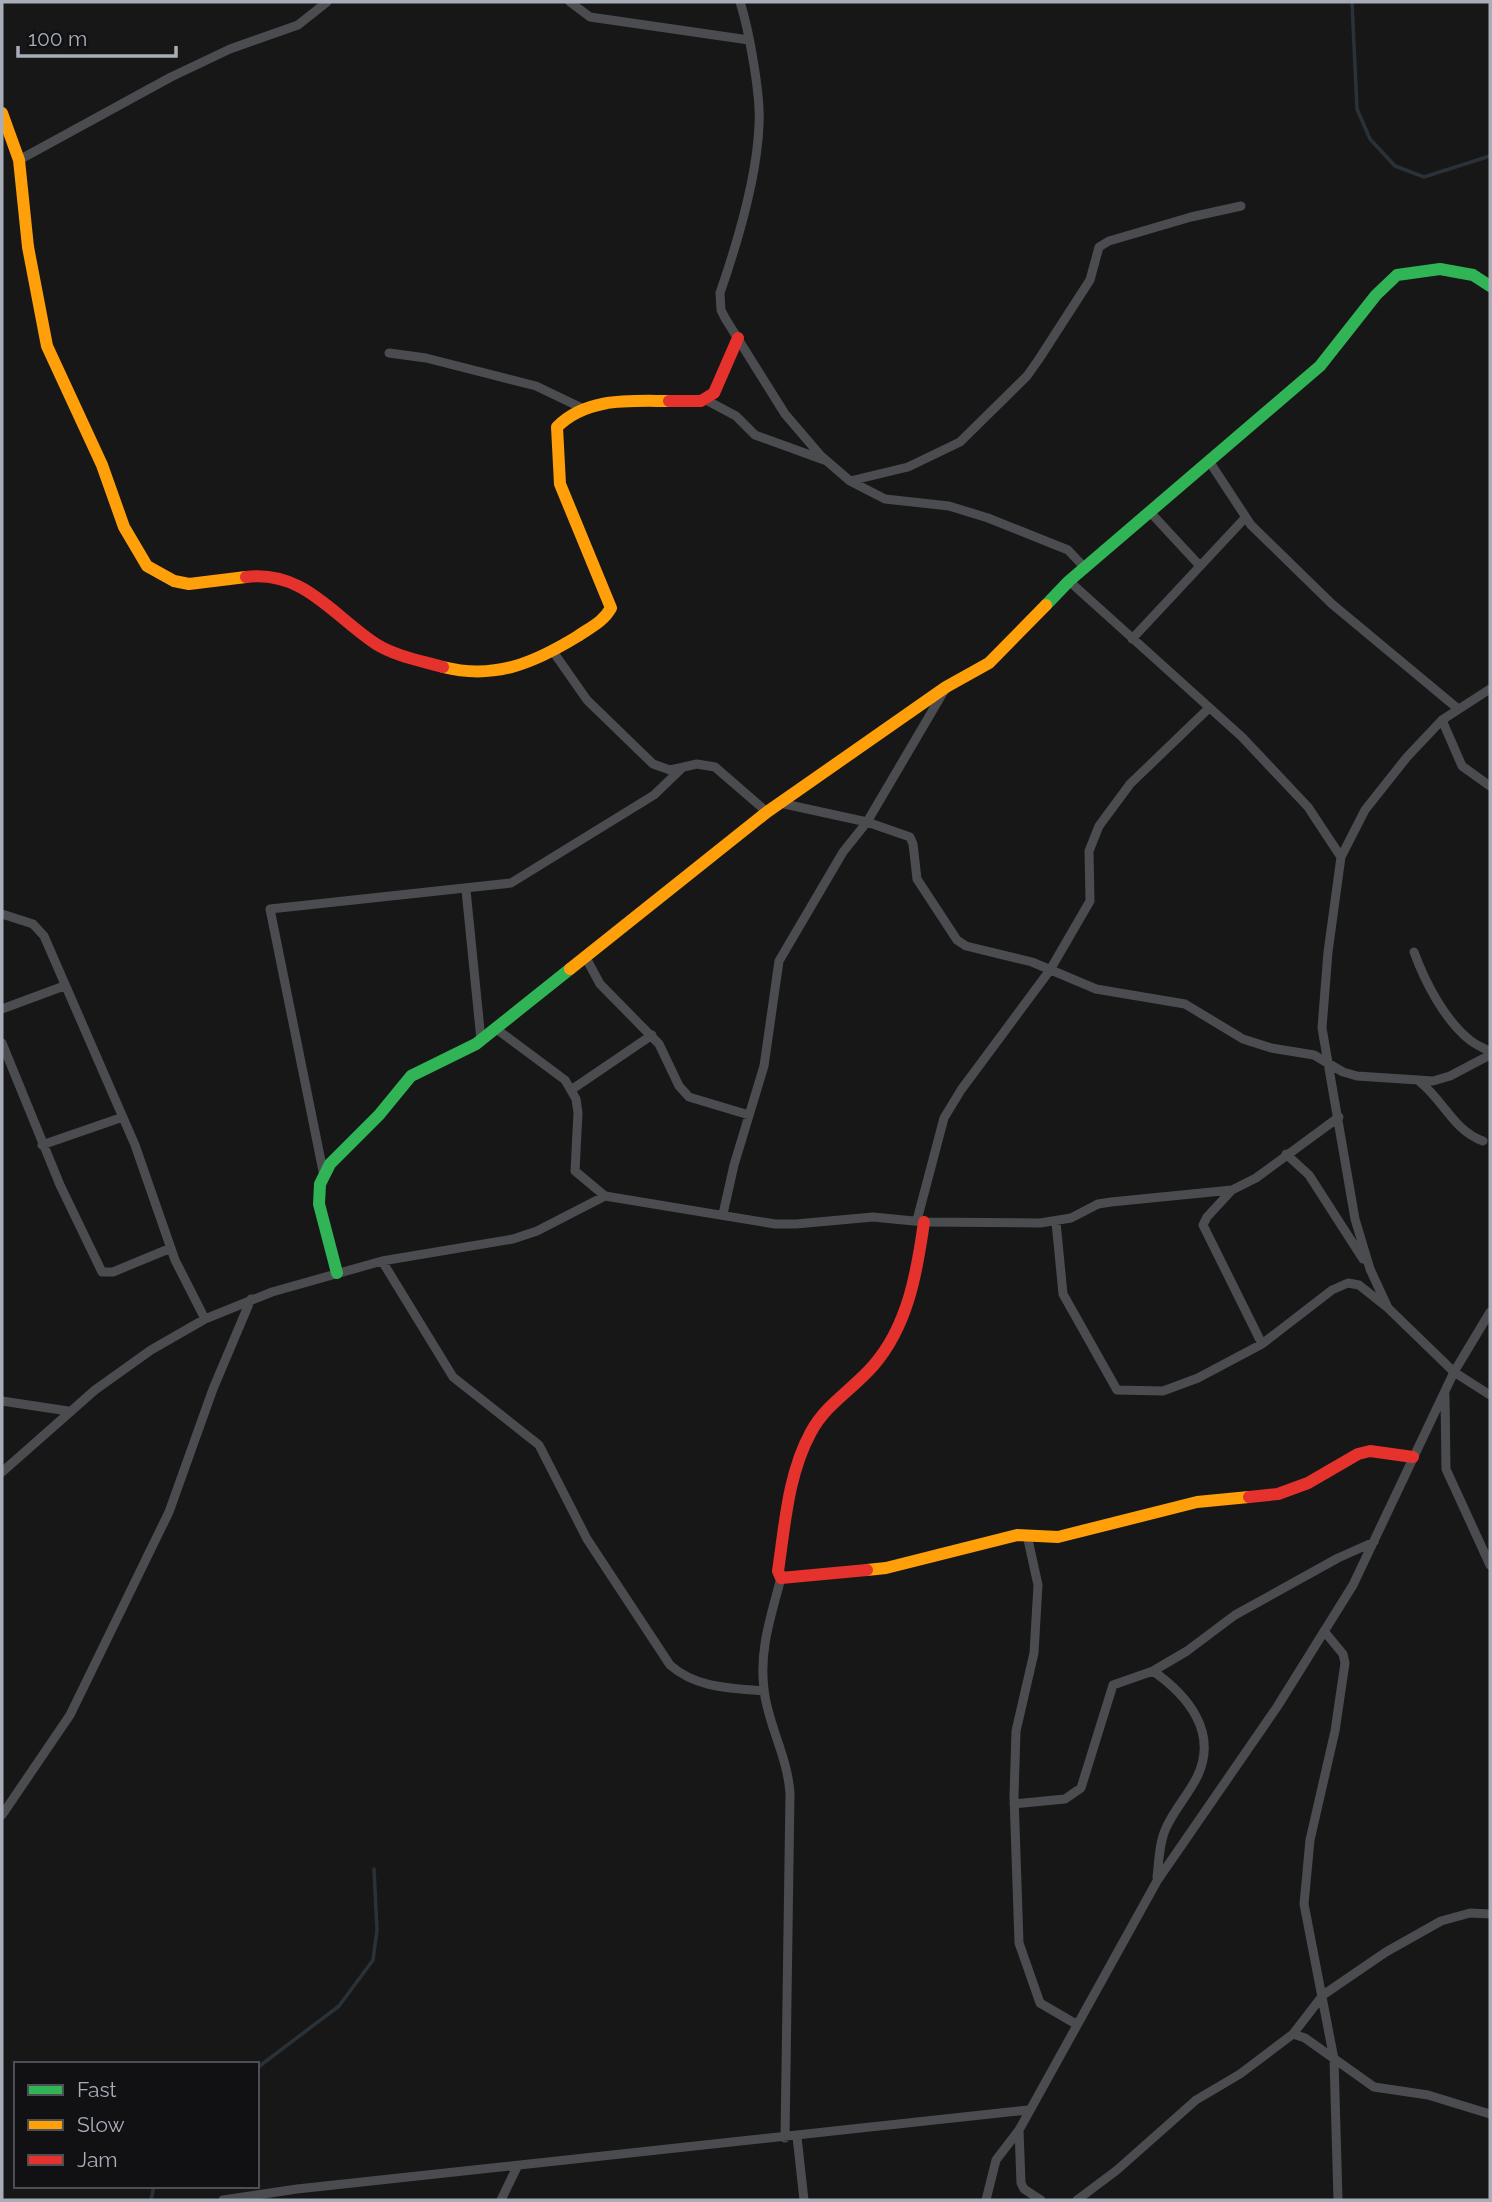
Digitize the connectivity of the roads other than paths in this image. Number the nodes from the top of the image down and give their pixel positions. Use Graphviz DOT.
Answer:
graph roads {
  1 [pos="327,2"];
  2 [pos="570,2"];
  3 [pos="740,2"];
  4 [pos="749,40"];
  5 [pos="2,113"];
  6 [pos="19,160"];
  7 [pos="1241,206"];
  8 [pos="1490,286"];
  9 [pos="738,338"];
  10 [pos="388,353"];
  11 [pos="706,400"];
  12 [pos="584,409"];
  13 [pos="825,460"];
  14 [pos="1209,461"];
  15 [pos="849,481"];
  16 [pos="1150,512"];
  17 [pos="1245,518"];
  18 [pos="1200,566"];
  19 [pos="1085,568"];
  20 [pos="1069,581"];
  21 [pos="1132,639"];
  22 [pos="552,650"];
  23 [pos="946,687"];
  24 [pos="1490,689"];
  25 [pos="1209,708"];
  26 [pos="1457,708"];
  27 [pos="1442,720"];
  28 [pos="682,768"];
  29 [pos="1490,786"];
  30 [pos="780,803"];
  31 [pos="767,812"];
  32 [pos="867,821"];
  33 [pos="1341,858"];
  34 [pos="466,890"];
  35 [pos="2,914"];
  36 [pos="1415,952"];
  37 [pos="586,958"];
  38 [pos="1050,970"];
  39 [pos="64,986"];
  40 [pos="2,1009"];
  41 [pos="495,1028"];
  42 [pos="652,1035"];
  43 [pos="481,1040"];
  44 [pos="2,1043"];
  45 [pos="1490,1053"];
  46 [pos="1326,1061"];
  47 [pos="1420,1082"];
  48 [pos="571,1090"];
  49 [pos="749,1115"];
  50 [pos="123,1116"];
  51 [pos="1339,1117"];
  52 [pos="1483,1141"];
  53 [pos="42,1146"];
  54 [pos="1286,1154"];
  55 [pos="324,1177"];
  56 [pos="1232,1190"];
  57 [pos="605,1196"];
  58 [pos="723,1214"];
  59 [pos="920,1221"];
  60 [pos="1056,1222"];
  61 [pos="171,1248"];
  62 [pos="382,1261"];
  63 [pos="1370,1269"];
  64 [pos="337,1273"];
  65 [pos="251,1299"];
  66 [pos="1388,1308"];
  67 [pos="1490,1312"];
  68 [pos="205,1319"];
  69 [pos="1262,1344"];
  70 [pos="1454,1371"];
  71 [pos="1445,1393"];
  72 [pos="1490,1395"];
  73 [pos="2,1401"];
  74 [pos="68,1411"];
  75 [pos="1413,1457"];
  76 [pos="2,1472"];
  77 [pos="1027,1535"];
  78 [pos="1374,1542"];
  79 [pos="1490,1565"];
  80 [pos="781,1578"];
  81 [pos="1324,1631"];
  82 [pos="1153,1671"];
  83 [pos="764,1691"];
  84 [pos="1014,1804"];
  85 [pos="2,1815"];
  86 [pos="1157,1881"];
  87 [pos="1490,1914"];
  88 [pos="1323,1995"];
  89 [pos="1076,2024"];
  90 [pos="1293,2035"];
  91 [pos="1334,2059"];
  92 [pos="1028,2110"];
  93 [pos="1490,2114"];
  94 [pos="1019,2130"];
  95 [pos="797,2137"];
  96 [pos="785,2138"];
  97 [pos="517,2167"];
  98 [pos="223,2200"];
  99 [pos="501,2200"];
  100 [pos="804,2200"];
  101 [pos="986,2200"];
  102 [pos="1041,2200"];
  103 [pos="1077,2200"];
  104 [pos="1338,2200"];
  1 -- 6 [label="street"];
  2 -- 4 [label="street"];
  3 -- 4 [label="street"];
  4 -- 9 [label="street"];
  5 -- 6 [label="street"];
  6 -- 22 [label="street"];
  7 -- 15 [label="street"];
  8 -- 14 [label="street"];
  9 -- 11 [label="street"];
  9 -- 13 [label="street"];
  10 -- 12 [label="street"];
  11 -- 12 [label="street"];
  11 -- 13 [label="street"];
  12 -- 22 [label="street"];
  13 -- 15 [label="street"];
  14 -- 16 [label="street"];
  14 -- 17 [label="street"];
  15 -- 19 [label="street"];
  16 -- 18 [label="street"];
  16 -- 19 [label="street"];
  17 -- 18 [label="street"];
  17 -- 26 [label="street"];
  18 -- 21 [label="street"];
  19 -- 20 [label="street"];
  20 -- 21 [label="street"];
  20 -- 23 [label="street"];
  21 -- 25 [label="street"];
  22 -- 28 [label="street"];
  23 -- 30 [label="street"];
  23 -- 32 [label="street"];
  24 -- 26 [label="street"];
  25 -- 33 [label="street"];
  25 -- 38 [label="street"];
  26 -- 27 [label="street"];
  27 -- 29 [label="street"];
  27 -- 33 [label="street"];
  28 -- 31 [label="street"];
  28 -- 34 [label="street"];
  30 -- 31 [label="street"];
  30 -- 32 [label="street"];
  31 -- 37 [label="street"];
  32 -- 38 [label="street"];
  32 -- 49 [label="street"];
  33 -- 46 [label="street"];
  34 -- 43 [label="street"];
  34 -- 55 [label="street"];
  35 -- 39 [label="street"];
  36 -- 45 [label="street"];
  37 -- 41 [label="street"];
  37 -- 42 [label="street"];
  38 -- 46 [label="street"];
  38 -- 59 [label="street"];
  39 -- 40 [label="street"];
  39 -- 50 [label="street"];
  41 -- 43 [label="street"];
  41 -- 48 [label="street"];
  42 -- 48 [label="street"];
  42 -- 49 [label="street"];
  43 -- 55 [label="street"];
  44 -- 53 [label="street"];
  45 -- 47 [label="street"];
  46 -- 47 [label="street"];
  46 -- 51 [label="street"];
  47 -- 52 [label="street"];
  48 -- 57 [label="street"];
  49 -- 58 [label="street"];
  50 -- 53 [label="street"];
  50 -- 61 [label="street"];
  51 -- 54 [label="street"];
  51 -- 63 [label="street"];
  53 -- 61 [label="street"];
  54 -- 56 [label="street"];
  54 -- 63 [label="street"];
  55 -- 64 [label="street"];
  56 -- 60 [label="street"];
  56 -- 69 [label="street"];
  57 -- 58 [label="street"];
  57 -- 62 [label="street"];
  58 -- 59 [label="street"];
  59 -- 60 [label="street"];
  59 -- 80 [label="street"];
  60 -- 69 [label="street"];
  61 -- 68 [label="street"];
  62 -- 64 [label="street"];
  62 -- 83 [label="street"];
  63 -- 66 [label="street"];
  64 -- 65 [label="street"];
  65 -- 68 [label="street"];
  65 -- 85 [label="street"];
  66 -- 69 [label="street"];
  66 -- 70 [label="street"];
  67 -- 70 [label="street"];
  68 -- 74 [label="street"];
  70 -- 71 [label="street"];
  70 -- 72 [label="street"];
  71 -- 75 [label="street"];
  71 -- 79 [label="street"];
  73 -- 74 [label="street"];
  74 -- 76 [label="street"];
  75 -- 77 [label="street"];
  75 -- 78 [label="street"];
  77 -- 80 [label="street"];
  77 -- 84 [label="street"];
  78 -- 81 [label="street"];
  78 -- 82 [label="street"];
  80 -- 83 [label="street"];
  81 -- 86 [label="street"];
  81 -- 88 [label="street"];
  82 -- 84 [label="street"];
  82 -- 86 [label="street"];
  83 -- 96 [label="street"];
  84 -- 89 [label="street"];
  86 -- 89 [label="street"];
  87 -- 88 [label="street"];
  88 -- 90 [label="street"];
  88 -- 91 [label="street"];
  89 -- 92 [label="street"];
  90 -- 91 [label="street"];
  90 -- 103 [label="street"];
  91 -- 93 [label="street"];
  91 -- 104 [label="street"];
  92 -- 94 [label="street"];
  92 -- 95 [label="street"];
  94 -- 101 [label="street"];
  94 -- 102 [label="street"];
  95 -- 96 [label="street"];
  95 -- 100 [label="street"];
  96 -- 97 [label="street"];
  97 -- 98 [label="street"];
  97 -- 99 [label="street"];
}
